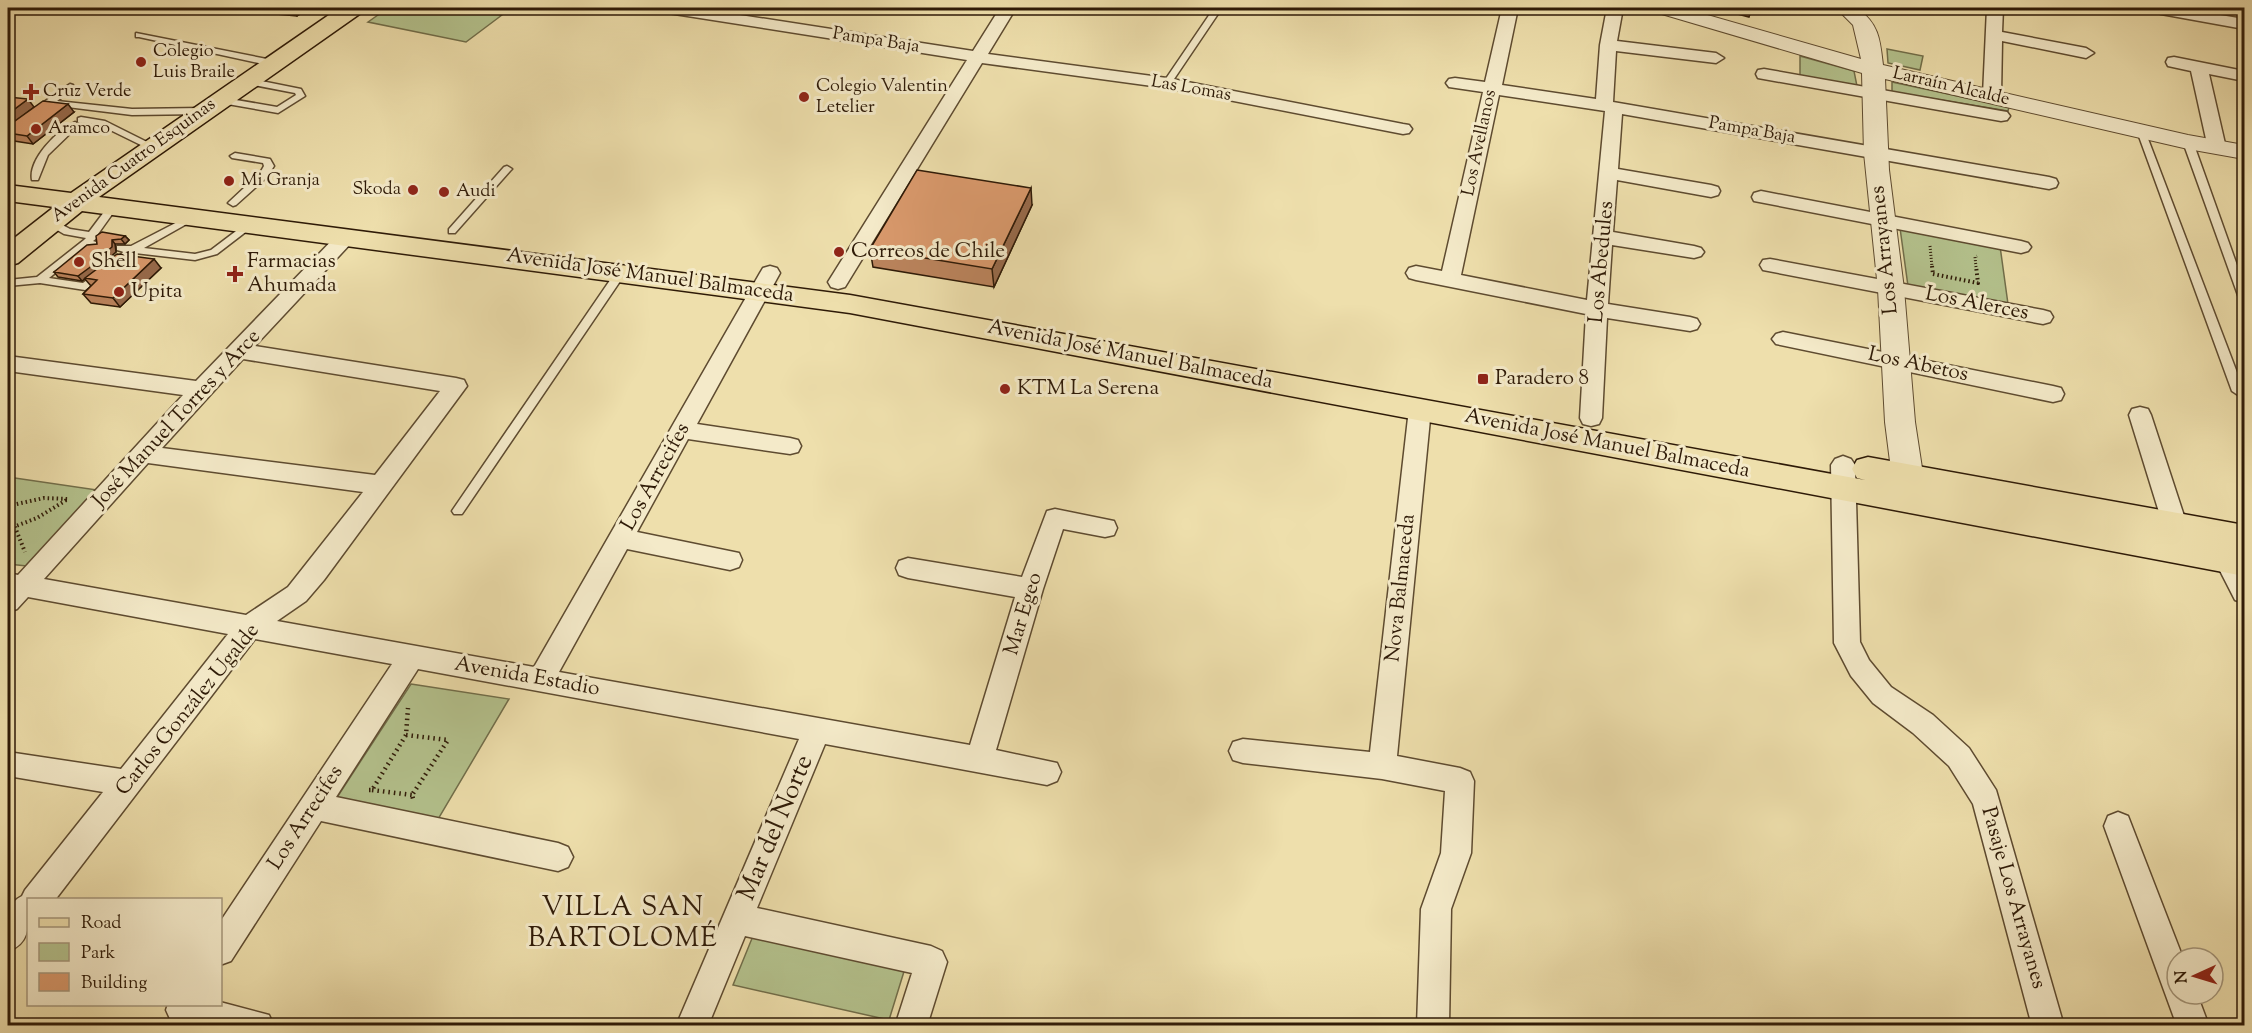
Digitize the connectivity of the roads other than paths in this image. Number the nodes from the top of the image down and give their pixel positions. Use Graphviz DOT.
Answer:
graph roads {
  1 [pos="353,8"];
  2 [pos="680,8"];
  3 [pos="1008,8"];
  4 [pos="1218,8"];
  5 [pos="1510,8"];
  6 [pos="1615,8"];
  7 [pos="1662,8"];
  8 [pos="1846,8"];
  9 [pos="1995,8"];
  10 [pos="2162,9"];
  11 [pos="728,12"];
  12 [pos="2244,24"];
  13 [pos="139,35"];
  14 [pos="1995,35"];
  15 [pos="1608,45"];
  16 [pos="2086,52"];
  17 [pos="977,57"];
  18 [pos="1716,58"];
  19 [pos="2174,62"];
  20 [pos="272,63"];
  21 [pos="2199,67"];
  22 [pos="1872,69"];
  23 [pos="1764,74"];
  24 [pos="2244,76"];
  25 [pos="246,81"];
  26 [pos="1167,83"];
  27 [pos="1455,83"];
  28 [pos="70,87"];
  29 [pos="1492,89"];
  30 [pos="1875,95"];
  31 [pos="1992,95"];
  32 [pos="210,106"];
  33 [pos="1609,106"];
  34 [pos="96,109"];
  35 [pos="2001,116"];
  36 [pos="60,123"];
  37 [pos="78,123"];
  38 [pos="1403,129"];
  39 [pos="2141,131"];
  40 [pos="2188,142"];
  41 [pos="152,147"];
  42 [pos="2217,148"];
  43 [pos="1876,152"];
  44 [pos="2244,152"];
  45 [pos="235,156"];
  46 [pos="507,169"];
  47 [pos="1609,173"];
  48 [pos="8,174"];
  49 [pos="35,178"];
  50 [pos="2049,183"];
  51 [pos="1711,191"];
  52 [pos="8,193"];
  53 [pos="1761,197"];
  54 [pos="95,198"];
  55 [pos="242,213"];
  56 [pos="195,217"];
  57 [pos="1881,220"];
  58 [pos="50,222"];
  59 [pos="452,231"];
  60 [pos="347,236"];
  61 [pos="1603,237"];
  62 [pos="92,241"];
  63 [pos="2021,247"];
  64 [pos="120,248"];
  65 [pos="132,250"];
  66 [pos="1694,252"];
  67 [pos="8,257"];
  68 [pos="1770,264"];
  69 [pos="621,272"];
  70 [pos="1416,273"];
  71 [pos="1450,279"];
  72 [pos="40,280"];
  73 [pos="766,282"];
  74 [pos="838,282"];
  75 [pos="8,283"];
  76 [pos="1891,287"];
  77 [pos="2244,298"];
  78 [pos="1597,309"];
  79 [pos="2043,317"];
  80 [pos="1690,324"];
  81 [pos="1783,339"];
  82 [pos="240,351"];
  83 [pos="1895,360"];
  84 [pos="8,363"];
  85 [pos="201,390"];
  86 [pos="2238,391"];
  87 [pos="2053,394"];
  88 [pos="1420,409"];
  89 [pos="2140,415"];
  90 [pos="1591,418"];
  91 [pos="682,430"];
  92 [pos="790,446"];
  93 [pos="143,454"];
  94 [pos="1844,476"];
  95 [pos="380,485"];
  96 [pos="1908,489"];
  97 [pos="458,511"];
  98 [pos="2175,525"];
  99 [pos="1105,528"];
  100 [pos="621,538"];
  101 [pos="2238,553"];
  102 [pos="730,560"];
  103 [pos="908,568"];
  104 [pos="1030,589"];
  105 [pos="12,590"];
  106 [pos="2244,594"];
  107 [pos="249,627"];
  108 [pos="412,656"];
  109 [pos="541,680"];
  110 [pos="817,730"];
  111 [pos="1243,752"];
  112 [pos="980,760"];
  113 [pos="8,764"];
  114 [pos="1382,766"];
  115 [pos="1047,772"];
  116 [pos="128,783"];
  117 [pos="314,806"];
  118 [pos="2118,826"];
  119 [pos="558,857"];
  120 [pos="38,898"];
  121 [pos="27,910"];
  122 [pos="737,919"];
  123 [pos="8,936"];
  124 [pos="222,947"];
  125 [pos="2165,952"];
  126 [pos="2186,1006"];
  127 [pos="180,1013"];
  128 [pos="258,1026"];
  129 [pos="692,1026"];
  130 [pos="911,1026"];
  131 [pos="1432,1026"];
  132 [pos="2048,1026"];
  133 [pos="2193,1026"];
  1 -- 20 [label="main road, Avenida Cuatro Esquinas"];
  2 -- 11 [label="street, Pampa Baja"];
  3 -- 17 [label="street"];
  4 -- 26 [label="lane"];
  5 -- 29 [label="street, Los Avellanos"];
  6 -- 15 [label="street, Los Abedules"];
  7 -- 22 [label="street, Larraín Alcalde"];
  8 -- 22 [label="street, Los Arrayanes"];
  9 -- 14 [label="street"];
  10 -- 12 [label="street"];
  11 -- 17 [label="street, Pampa Baja"];
  13 -- 20 [label="lane"];
  14 -- 16 [label="street"];
  14 -- 31 [label="street"];
  15 -- 18 [label="street"];
  15 -- 33 [label="street, Los Abedules"];
  17 -- 26 [label="street, Las Lomas"];
  17 -- 74 [label="street"];
  19 -- 21 [label="street"];
  20 -- 25 [label="main road, Avenida Cuatro Esquinas"];
  21 -- 24 [label="street"];
  21 -- 42 [label="street"];
  22 -- 30 [label="street, Los Arrayanes"];
  22 -- 31 [label="street, Larraín Alcalde"];
  23 -- 30 [label="street"];
  25 -- 32 [label="main road, Avenida Cuatro Esquinas"];
  25 -- 32 [label="lane"];
  26 -- 38 [label="street, Las Lomas"];
  27 -- 29 [label="street, Pampa Baja"];
  28 -- 34 [label="lane"];
  29 -- 33 [label="street, Pampa Baja"];
  29 -- 71 [label="street, Los Avellanos"];
  30 -- 35 [label="street"];
  30 -- 43 [label="street, Los Arrayanes"];
  31 -- 39 [label="street, Larraín Alcalde"];
  32 -- 34 [label="lane"];
  32 -- 41 [label="main road, Avenida Cuatro Esquinas"];
  33 -- 43 [label="street, Pampa Baja"];
  33 -- 47 [label="street, Los Abedules"];
  34 -- 37 [label="lane"];
  36 -- 37 [label="lane"];
  37 -- 41 [label="lane"];
  37 -- 49 [label="lane"];
  39 -- 40 [label="street, Larraín Alcalde"];
  39 -- 86 [label="lane"];
  40 -- 42 [label="street, Larraín Alcalde"];
  40 -- 77 [label="lane"];
  41 -- 54 [label="main road, Avenida Cuatro Esquinas"];
  42 -- 44 [label="street, Larraín Alcalde"];
  43 -- 50 [label="street, Pampa Baja"];
  43 -- 57 [label="street, Los Arrayanes"];
  45 -- 55 [label="lane"];
  46 -- 59 [label="lane"];
  47 -- 51 [label="street"];
  47 -- 61 [label="street, Los Abedules"];
  48 -- 49 [label="main road, Avenida José Manuel Balmaceda"];
  49 -- 54 [label="main road, Avenida José Manuel Balmaceda"];
  52 -- 54 [label="main road, Avenida José Manuel Balmaceda"];
  53 -- 57 [label="street"];
  54 -- 55 [label="main road, Avenida José Manuel Balmaceda"];
  54 -- 56 [label="main road, Avenida José Manuel Balmaceda"];
  54 -- 58 [label="main road, Avenida Cuatro Esquinas"];
  54 -- 62 [label="lane"];
  55 -- 56 [label="main road, Avenida José Manuel Balmaceda"];
  55 -- 59 [label="main road, Avenida José Manuel Balmaceda"];
  55 -- 60 [label="main road, Avenida José Manuel Balmaceda"];
  55 -- 65 [label="lane"];
  56 -- 65 [label="lane"];
  57 -- 63 [label="street"];
  57 -- 76 [label="street, Los Arrayanes"];
  58 -- 62 [label="lane"];
  58 -- 67 [label="main road, Avenida Cuatro Esquinas"];
  59 -- 73 [label="main road, Avenida José Manuel Balmaceda"];
  60 -- 69 [label="main road, Avenida José Manuel Balmaceda"];
  60 -- 82 [label="street, José Manuel Torres y Arce"];
  61 -- 66 [label="street"];
  61 -- 78 [label="street, Los Abedules"];
  62 -- 72 [label="lane"];
  64 -- 65 [label="lane"];
  65 -- 72 [label="lane"];
  68 -- 76 [label="street, Los Alerces"];
  69 -- 73 [label="main road, Avenida José Manuel Balmaceda"];
  69 -- 97 [label="lane"];
  70 -- 71 [label="street"];
  71 -- 78 [label="street"];
  72 -- 75 [label="lane"];
  73 -- 74 [label="main road, Avenida José Manuel Balmaceda"];
  73 -- 88 [label="main road, Avenida José Manuel Balmaceda"];
  73 -- 91 [label="street, Los Arrecifes"];
  74 -- 90 [label="main road, Avenida José Manuel Balmaceda"];
  76 -- 79 [label="street, Los Alerces"];
  76 -- 83 [label="street, Los Arrayanes"];
  78 -- 80 [label="street"];
  78 -- 90 [label="street, Los Abedules"];
  81 -- 83 [label="street, Los Abetos"];
  82 -- 85 [label="street, José Manuel Torres y Arce"];
  82 -- 95 [label="street, Carlos González Ugalde"];
  83 -- 87 [label="street, Los Abetos"];
  83 -- 96 [label="street, Los Arrayanes"];
  84 -- 85 [label="street"];
  85 -- 93 [label="street, José Manuel Torres y Arce"];
  88 -- 94 [label="main road, Avenida José Manuel Balmaceda"];
  88 -- 114 [label="street, Nova Balmaceda"];
  89 -- 98 [label="street"];
  90 -- 94 [label="main road, Avenida José Manuel Balmaceda"];
  91 -- 92 [label="street"];
  91 -- 100 [label="street, Los Arrecifes"];
  93 -- 95 [label="street"];
  93 -- 105 [label="street, José Manuel Torres y Arce"];
  94 -- 96 [label="main road, Avenida José Manuel Balmaceda"];
  94 -- 132 [label="street, Pasaje Los Arrayanes"];
  95 -- 107 [label="street, Carlos González Ugalde"];
  96 -- 98 [label="main road, Avenida José Manuel Balmaceda"];
  96 -- 101 [label="main road, Avenida José Manuel Balmaceda"];
  98 -- 101 [label="main road, Avenida José Manuel Balmaceda"];
  99 -- 104 [label="street, Mar Egeo"];
  100 -- 102 [label="street"];
  100 -- 109 [label="street, Los Arrecifes"];
  101 -- 106 [label="street"];
  103 -- 104 [label="street"];
  104 -- 112 [label="street, Mar Egeo"];
  105 -- 107 [label="street, Avenida Estadio"];
  107 -- 108 [label="street, Avenida Estadio"];
  107 -- 116 [label="street, Carlos González Ugalde"];
  108 -- 109 [label="street, Avenida Estadio"];
  108 -- 117 [label="street, Los Arrecifes"];
  109 -- 110 [label="street, Avenida Estadio"];
  110 -- 112 [label="street, Avenida Estadio"];
  110 -- 122 [label="street, Mar del Norte"];
  111 -- 114 [label="street"];
  112 -- 115 [label="street, Avenida Estadio"];
  113 -- 116 [label="street"];
  114 -- 131 [label="street"];
  116 -- 120 [label="street, Carlos González Ugalde"];
  117 -- 119 [label="street"];
  117 -- 124 [label="street, Los Arrecifes"];
  118 -- 125 [label="street"];
  121 -- 123 [label="street"];
  122 -- 129 [label="street, Mar del Norte"];
  122 -- 130 [label="street"];
  126 -- 133 [label="street"];
  127 -- 128 [label="street"];
}
